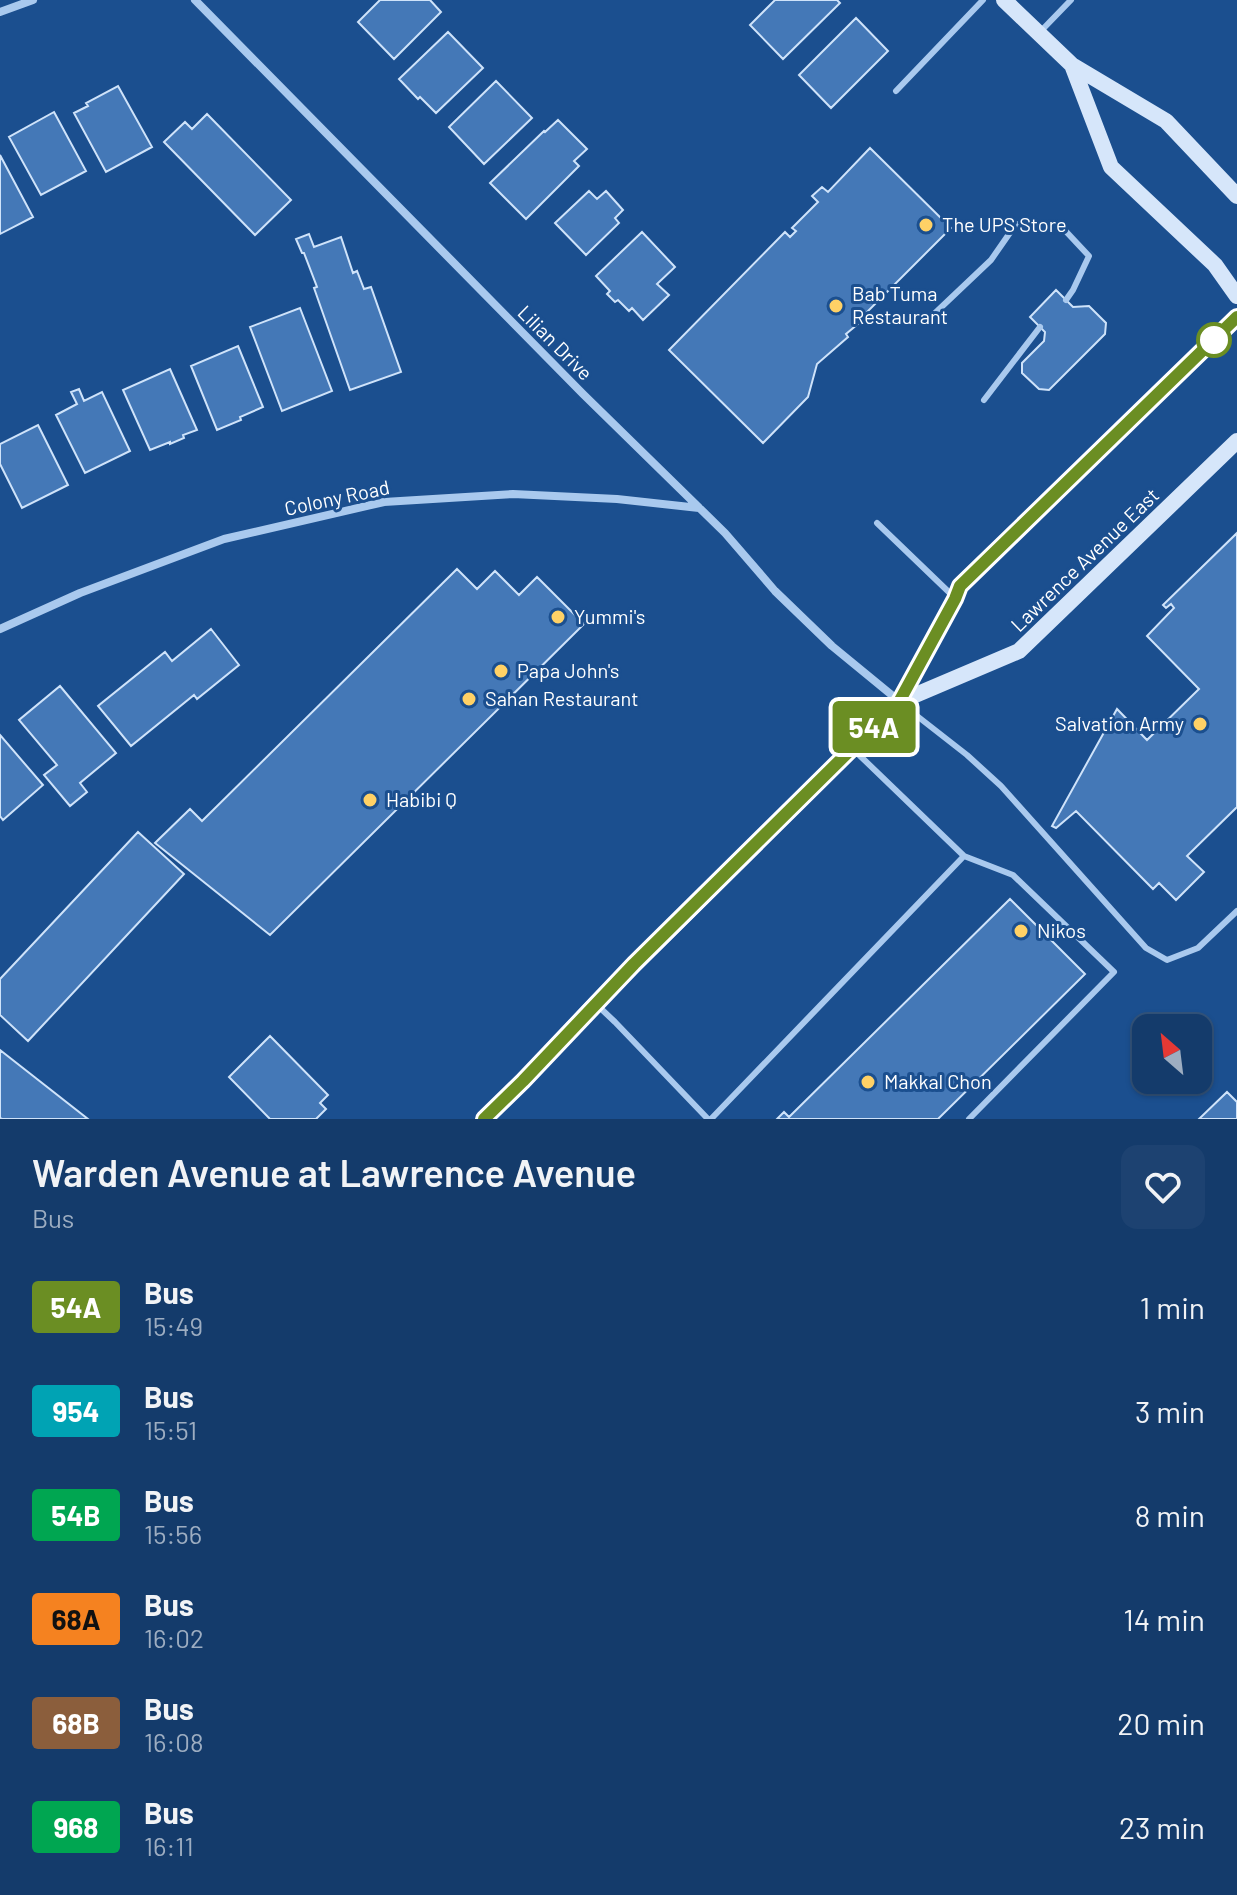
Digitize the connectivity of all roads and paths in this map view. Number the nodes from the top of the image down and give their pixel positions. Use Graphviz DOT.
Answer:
graph roads {
  1 [pos="33,0"];
  2 [pos="195,0"];
  3 [pos="983,0"];
  4 [pos="1004,0"];
  5 [pos="1071,0"];
  6 [pos="0,12"];
  7 [pos="1039,33"];
  8 [pos="1072,65"];
  9 [pos="896,91"];
  10 [pos="1237,196"];
  11 [pos="1237,296"];
  12 [pos="1066,300"];
  13 [pos="933,315"];
  14 [pos="1237,317"];
  15 [pos="1040,327"];
  16 [pos="984,400"];
  17 [pos="1237,441"];
  18 [pos="699,508"];
  19 [pos="877,523"];
  20 [pos="955,599"];
  21 [pos="0,629"];
  22 [pos="899,702"];
  23 [pos="852,748"];
  24 [pos="964,856"];
  25 [pos="1237,911"];
  26 [pos="595,1004"];
  27 [pos="484,1119"];
  28 [pos="710,1119"];
  29 [pos="969,1119"];
  1 -- 6 [label="street"];
  2 -- 18 [label="street, Lilian Drive"];
  3 -- 9 [label="lane"];
  4 -- 7 [label="main road"];
  5 -- 7 [label="lane"];
  7 -- 8 [label="main road"];
  8 -- 10 [label="main road"];
  8 -- 11 [label="main road"];
  12 -- 13 [label="lane"];
  14 -- 20 [label="main road, Lawrence Avenue East"];
  15 -- 16 [label="lane"];
  17 -- 22 [label="main road, Lawrence Avenue East"];
  18 -- 21 [label="street, Colony Road"];
  18 -- 22 [label="street, Lilian Drive"];
  19 -- 20 [label="lane"];
  20 -- 22 [label="main road, Lawrence Avenue East"];
  22 -- 23 [label="main road, Lawrence Avenue East"];
  22 -- 25 [label="lane"];
  23 -- 24 [label="lane"];
  23 -- 26 [label="main road, Lawrence Avenue East"];
  24 -- 28 [label="lane"];
  24 -- 29 [label="lane"];
  26 -- 27 [label="main road, Lawrence Avenue East"];
  26 -- 28 [label="lane"];
}
